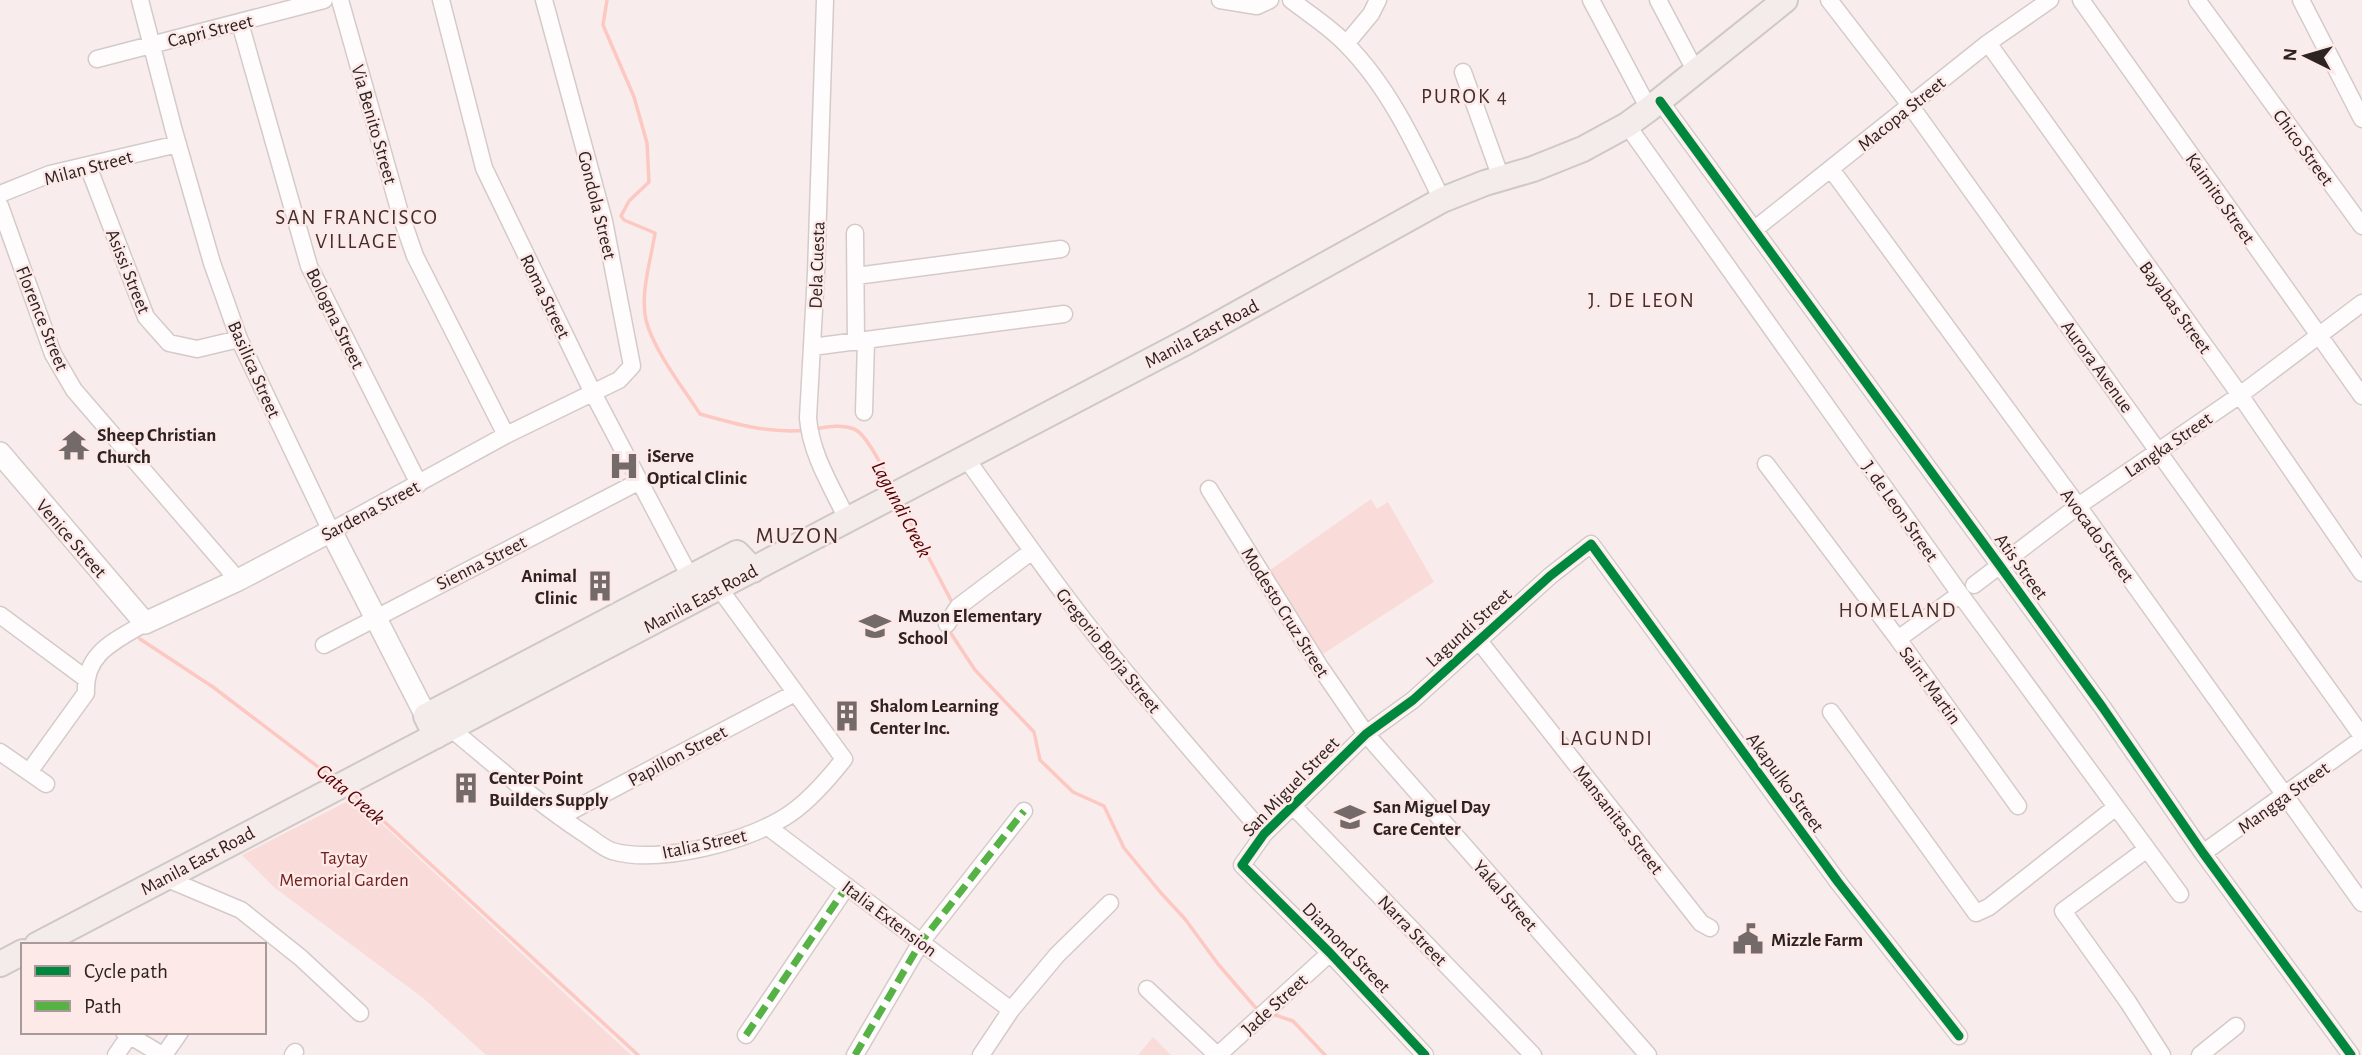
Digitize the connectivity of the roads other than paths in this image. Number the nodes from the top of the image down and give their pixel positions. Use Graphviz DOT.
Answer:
graph roads {
  1 [pos="140,0"];
  2 [pos="324,0"];
  3 [pos="340,0"];
  4 [pos="441,0"];
  5 [pos="544,0"];
  6 [pos="825,0"];
  7 [pos="1220,0"];
  8 [pos="1270,0"];
  9 [pos="1291,0"];
  10 [pos="1378,0"];
  11 [pos="1591,0"];
  12 [pos="1658,0"];
  13 [pos="1785,0"];
  14 [pos="1829,0"];
  15 [pos="2050,0"];
  16 [pos="2081,0"];
  17 [pos="2197,0"];
  18 [pos="2301,0"];
  19 [pos="240,23"];
  20 [pos="1988,43"];
  21 [pos="1346,44"];
  22 [pos="151,46"];
  23 [pos="97,59"];
  24 [pos="1463,72"];
  25 [pos="1696,72"];
  26 [pos="1655,105"];
  27 [pos="1910,105"];
  28 [pos="2362,119"];
  29 [pos="1627,125"];
  30 [pos="178,144"];
  31 [pos="88,166"];
  32 [pos="1831,169"];
  33 [pos="1501,178"];
  34 [pos="0,194"];
  35 [pos="1442,200"];
  36 [pos="0,206"];
  37 [pos="2362,226"];
  38 [pos="1755,229"];
  39 [pos="855,233"];
  40 [pos="1061,249"];
  41 [pos="856,276"];
  42 [pos="2362,303"];
  43 [pos="1064,314"];
  44 [pos="2320,337"];
  45 [pos="239,339"];
  46 [pos="861,341"];
  47 [pos="812,347"];
  48 [pos="593,393"];
  49 [pos="2240,395"];
  50 [pos="2362,396"];
  51 [pos="864,412"];
  52 [pos="506,435"];
  53 [pos="2158,449"];
  54 [pos="0,453"];
  55 [pos="965,457"];
  56 [pos="1766,464"];
  57 [pos="640,481"];
  58 [pos="419,484"];
  59 [pos="1209,489"];
  60 [pos="2078,506"];
  61 [pos="848,521"];
  62 [pos="331,531"];
  63 [pos="1591,544"];
  64 [pos="1032,551"];
  65 [pos="2000,566"];
  66 [pos="2362,573"];
  67 [pos="238,580"];
  68 [pos="703,588"];
  69 [pos="1967,589"];
  70 [pos="0,615"];
  71 [pos="375,616"];
  72 [pos="145,623"];
  73 [pos="947,624"];
  74 [pos="1898,639"];
  75 [pos="1479,641"];
  76 [pos="324,645"];
  77 [pos="85,678"];
  78 [pos="795,693"];
  79 [pos="1831,712"];
  80 [pos="437,727"];
  81 [pos="1366,734"];
  82 [pos="2362,737"];
  83 [pos="0,752"];
  84 [pos="29,772"];
  85 [pos="46,784"];
  86 [pos="2285,796"];
  87 [pos="1293,806"];
  88 [pos="2018,806"];
  89 [pos="2116,807"];
  90 [pos="1024,811"];
  91 [pos="560,817"];
  92 [pos="768,827"];
  93 [pos="1264,834"];
  94 [pos="2147,849"];
  95 [pos="2203,853"];
  96 [pos="1242,865"];
  97 [pos="165,878"];
  98 [pos="847,886"];
  99 [pos="2180,894"];
  100 [pos="1110,902"];
  101 [pos="2362,903"];
  102 [pos="1710,928"];
  103 [pos="41,943"];
  104 [pos="921,943"];
  105 [pos="1330,953"];
  106 [pos="1147,989"];
  107 [pos="1011,1010"];
  108 [pos="360,1013"];
  109 [pos="2236,1026"];
  110 [pos="127,1034"];
  111 [pos="179,1034"];
  112 [pos="746,1034"];
  113 [pos="1959,1036"];
  114 [pos="116,1055"];
  115 [pos="163,1055"];
  116 [pos="855,1055"];
  117 [pos="981,1055"];
  118 [pos="1217,1055"];
  119 [pos="1424,1055"];
  120 [pos="1532,1055"];
  121 [pos="1648,1055"];
  122 [pos="2162,1055"];
  123 [pos="2200,1055"];
  124 [pos="2351,1055"];
  1 -- 22 [label="street, Basilica Street"];
  2 -- 19 [label="street, Capri Street"];
  3 -- 52 [label="street, Via Benito Street"];
  4 -- 48 [label="street, Roma Street"];
  5 -- 48 [label="street, Gondola Street"];
  6 -- 47 [label="street, Dela Cuesta"];
  7 -- 8 [label="street"];
  9 -- 21 [label="street"];
  10 -- 21 [label="street"];
  11 -- 26 [label="street, Atis Street"];
  12 -- 25 [label="street"];
  13 -- 25 [label="main road, Manila East Road"];
  14 -- 27 [label="street, Aurora Avenue"];
  15 -- 20 [label="street, Macopa Street"];
  16 -- 44 [label="street, Kaimito Street"];
  17 -- 37 [label="street, Chico Street"];
  18 -- 28 [label="street"];
  19 -- 22 [label="street, Capri Street"];
  19 -- 58 [label="street, Bologna Street"];
  20 -- 27 [label="street, Macopa Street"];
  20 -- 49 [label="street, Bayabas Street"];
  21 -- 35 [label="street"];
  22 -- 23 [label="street, Capri Street"];
  22 -- 30 [label="street, Basilica Street"];
  24 -- 33 [label="street"];
  25 -- 26 [label="main road, Manila East Road"];
  26 -- 29 [label="main road, Manila East Road"];
  26 -- 38 [label="street, Atis Street"];
  27 -- 32 [label="street, Macopa Street"];
  27 -- 53 [label="street, Aurora Avenue"];
  29 -- 33 [label="main road, Manila East Road"];
  29 -- 69 [label="street, J. de Leon Street"];
  30 -- 31 [label="street, Milan Street"];
  30 -- 45 [label="street, Basilica Street"];
  31 -- 34 [label="street, Milan Street"];
  31 -- 45 [label="street, Asissi Street"];
  32 -- 38 [label="street, Macopa Street"];
  32 -- 60 [label="street, Avocado Street"];
  33 -- 35 [label="main road, Manila East Road"];
  35 -- 55 [label="main road, Manila East Road"];
  36 -- 67 [label="street, Florence Street"];
  38 -- 65 [label="street, Atis Street"];
  39 -- 41 [label="street"];
  40 -- 41 [label="street"];
  41 -- 46 [label="street"];
  42 -- 44 [label="street, Langka Street"];
  43 -- 46 [label="street"];
  44 -- 49 [label="street, Langka Street"];
  44 -- 50 [label="street, Kaimito Street"];
  45 -- 62 [label="street, Basilica Street"];
  46 -- 47 [label="street"];
  46 -- 51 [label="street"];
  47 -- 61 [label="street, Dela Cuesta"];
  48 -- 52 [label="street, Sardena Street"];
  48 -- 57 [label="street, Roma Street"];
  49 -- 53 [label="street, Langka Street"];
  49 -- 66 [label="street, Bayabas Street"];
  52 -- 58 [label="street, Sardena Street"];
  53 -- 60 [label="street, Langka Street"];
  53 -- 82 [label="street, Aurora Avenue"];
  54 -- 72 [label="street, Venice Street"];
  55 -- 61 [label="main road, Manila East Road"];
  55 -- 64 [label="street, Gregorio Borja Street"];
  56 -- 74 [label="street, Saint Martin"];
  57 -- 68 [label="street, Roma Street"];
  57 -- 71 [label="street, Sienna Street"];
  58 -- 62 [label="street, Sardena Street"];
  59 -- 81 [label="street, Modesto Cruz Street"];
  60 -- 65 [label="street, Langka Street"];
  60 -- 86 [label="street, Avocado Street"];
  61 -- 68 [label="main road, Manila East Road"];
  62 -- 67 [label="street, Sardena Street"];
  62 -- 71 [label="street, Basilica Street"];
  63 -- 75 [label="street, Lagundi Street"];
  63 -- 113 [label="street, Akapulko Street"];
  64 -- 73 [label="street"];
  64 -- 93 [label="street, Gregorio Borja Street"];
  65 -- 69 [label="street, Langka Street"];
  65 -- 95 [label="street, Atis Street"];
  67 -- 72 [label="street, Sardena Street"];
  68 -- 78 [label="street, Italia Street"];
  68 -- 80 [label="main road, Manila East Road"];
  69 -- 74 [label="street, Langka Street"];
  69 -- 89 [label="street, J. de Leon Street"];
  70 -- 77 [label="street"];
  71 -- 76 [label="street, Sienna Street"];
  71 -- 80 [label="street, Basilica Street"];
  72 -- 77 [label="street"];
  74 -- 88 [label="street, Saint Martin"];
  75 -- 81 [label="street, Lagundi Street"];
  75 -- 102 [label="street, Mansanitas Street"];
  77 -- 84 [label="street"];
  78 -- 91 [label="street, Papillon Street"];
  78 -- 92 [label="street, Italia Street"];
  79 -- 89 [label="street"];
  80 -- 91 [label="street, Italia Street"];
  80 -- 97 [label="main road, Manila East Road"];
  81 -- 87 [label="street, San Miguel Street"];
  81 -- 121 [label="street, Yakal Street"];
  82 -- 86 [label="street, Mangga Street"];
  83 -- 84 [label="street"];
  84 -- 85 [label="street"];
  86 -- 95 [label="street, Mangga Street"];
  86 -- 101 [label="street, Avocado Street"];
  87 -- 93 [label="street, San Miguel Street"];
  87 -- 120 [label="street, Narra Street"];
  89 -- 94 [label="street, J. de Leon Street"];
  90 -- 104 [label="street"];
  91 -- 92 [label="street, Italia Street"];
  92 -- 98 [label="street, Italia Extension"];
  93 -- 96 [label="street, San Miguel Street"];
  94 -- 99 [label="street, J. de Leon Street"];
  94 -- 122 [label="street"];
  95 -- 124 [label="street, Atis Street"];
  96 -- 105 [label="street, Diamond Street"];
  97 -- 103 [label="main road, Manila East Road"];
  97 -- 108 [label="street"];
  98 -- 104 [label="street, Italia Extension"];
  98 -- 112 [label="street"];
  100 -- 107 [label="street"];
  104 -- 107 [label="street, Italia Extension"];
  104 -- 116 [label="street"];
  105 -- 118 [label="street, Jade Street"];
  105 -- 119 [label="street, Diamond Street"];
  106 -- 118 [label="street"];
  107 -- 117 [label="street"];
  109 -- 123 [label="street"];
  110 -- 114 [label="street"];
  110 -- 115 [label="street"];
  111 -- 115 [label="street"];
}
